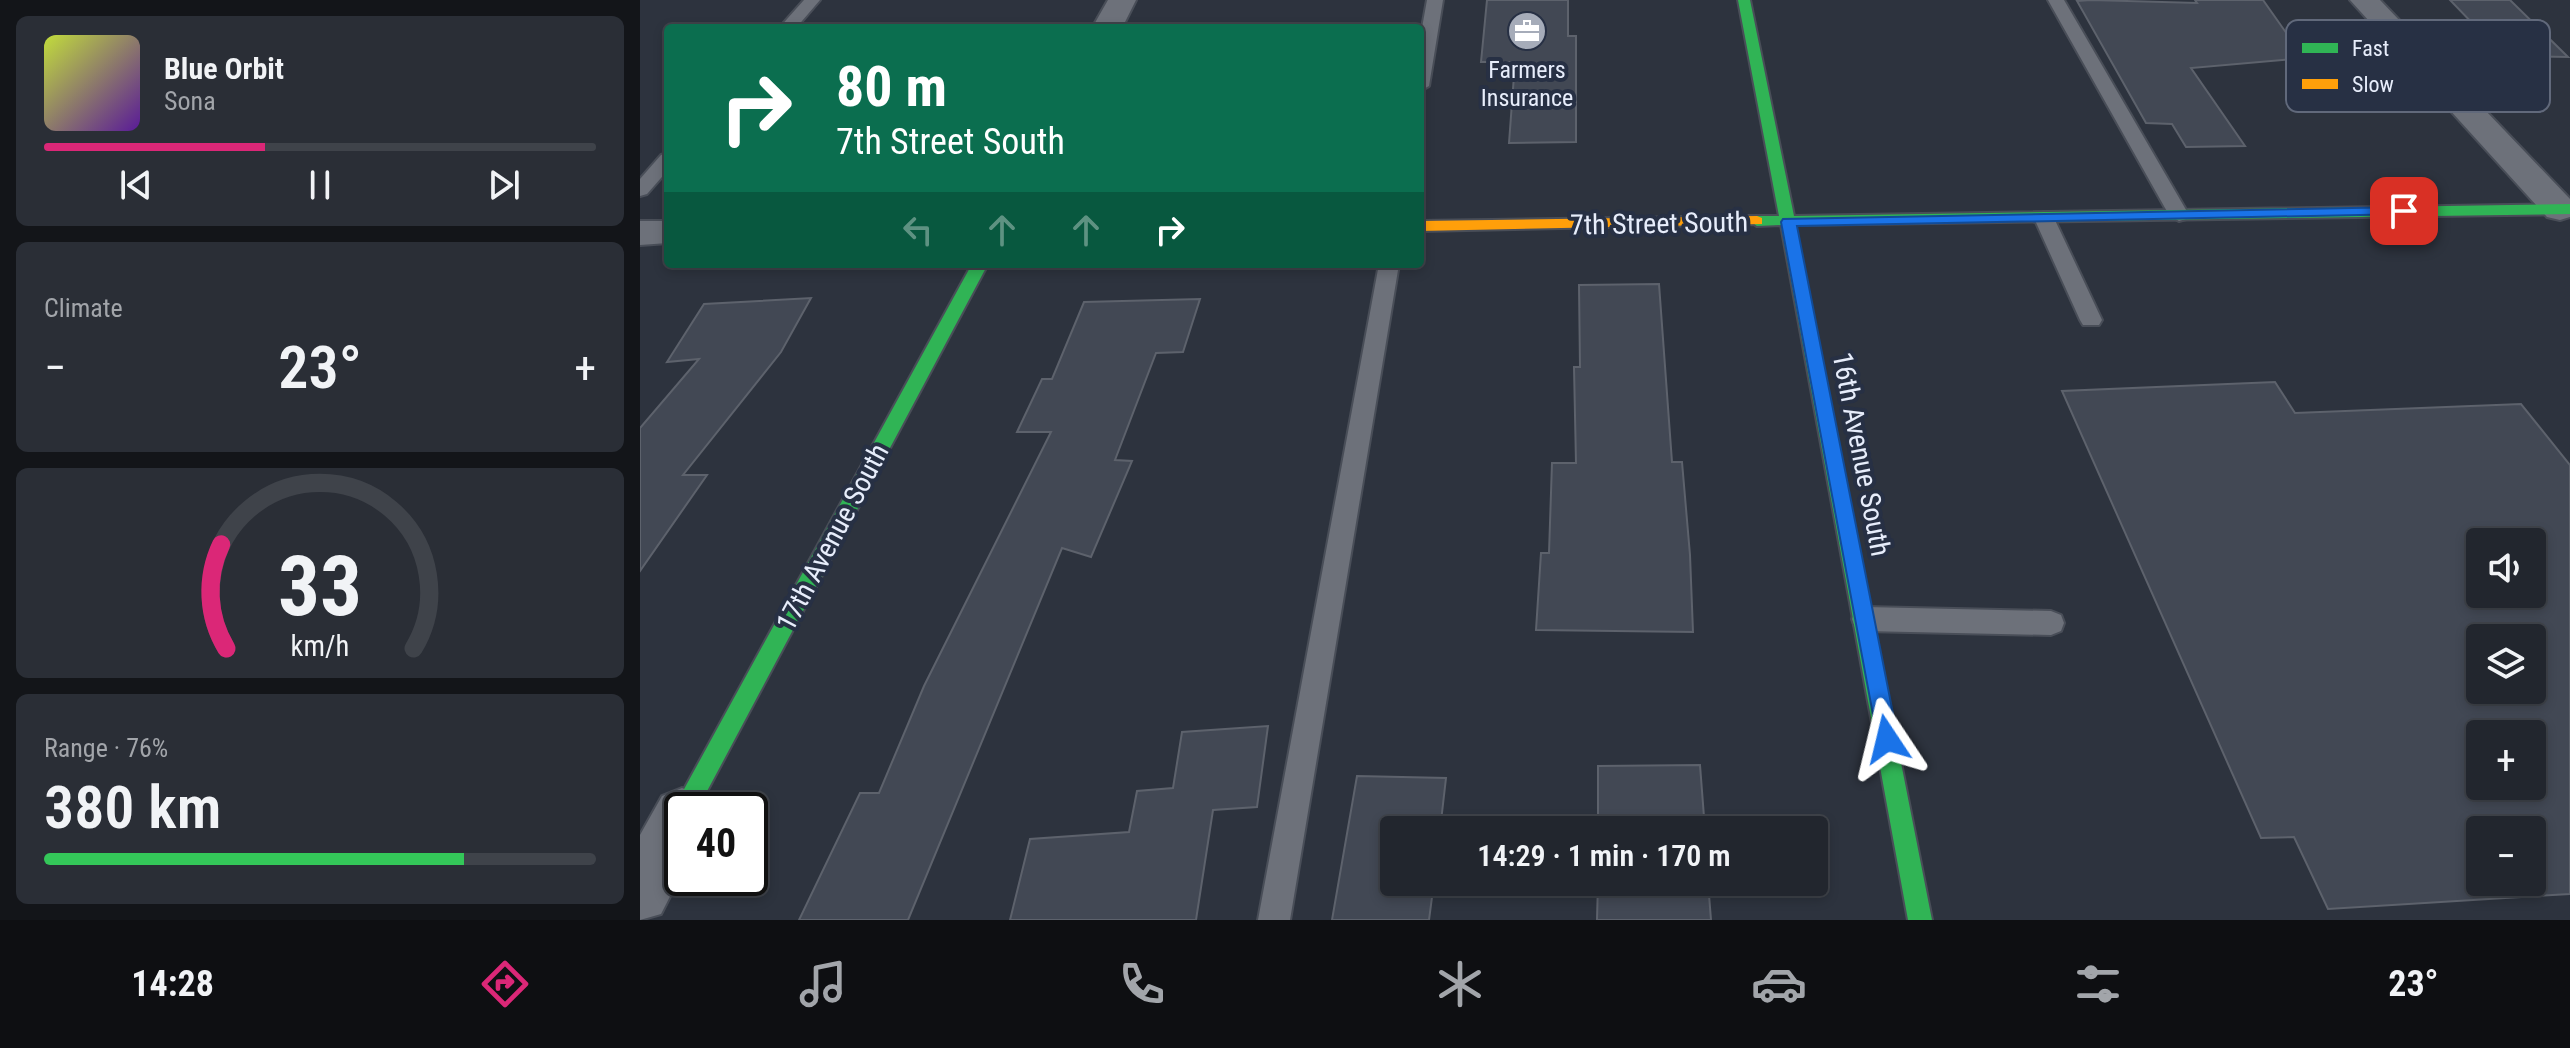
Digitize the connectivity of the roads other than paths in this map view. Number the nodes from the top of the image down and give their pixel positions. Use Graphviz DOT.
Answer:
graph roads {
  1 [pos="812,0"];
  2 [pos="1122,0"];
  3 [pos="1435,0"];
  4 [pos="1744,0"];
  5 [pos="2056,0"];
  6 [pos="2364,0"];
  7 [pos="2383,20"];
  8 [pos="791,24"];
  9 [pos="1109,24"];
  10 [pos="1424,63"];
  11 [pos="2472,112"];
  12 [pos="664,163"];
  13 [pos="640,190"];
  14 [pos="2565,209"];
  15 [pos="2179,215"];
  16 [pos="2044,218"];
  17 [pos="1788,222"];
  18 [pos="1424,226"];
  19 [pos="664,232"];
  20 [pos="640,233"];
  21 [pos="978,268"];
  22 [pos="1388,268"];
  23 [pos="2091,320"];
  24 [pos="1865,619"];
  25 [pos="2051,623"];
  26 [pos="694,792"];
  27 [pos="664,848"];
  28 [pos="640,893"];
  29 [pos="1274,920"];
  30 [pos="1920,920"];
  1 -- 8 [label="lane"];
  2 -- 9 [label="street"];
  3 -- 10 [label="lane"];
  4 -- 17 [label="street, 16th Avenue South"];
  5 -- 15 [label="lane"];
  6 -- 7 [label="street"];
  11 -- 14 [label="street"];
  12 -- 13 [label="lane"];
  14 -- 15 [label="street, 7th Street South"];
  15 -- 16 [label="street, 7th Street South"];
  16 -- 17 [label="street, 7th Street South"];
  16 -- 23 [label="lane"];
  17 -- 18 [label="street, 7th Street South"];
  17 -- 24 [label="street, 16th Avenue South"];
  19 -- 20 [label="street"];
  21 -- 26 [label="street, 17th Avenue South"];
  22 -- 29 [label="lane"];
  24 -- 25 [label="lane"];
  24 -- 30 [label="street, 16th Avenue South"];
  27 -- 28 [label="street, 17th Avenue South"];
}
